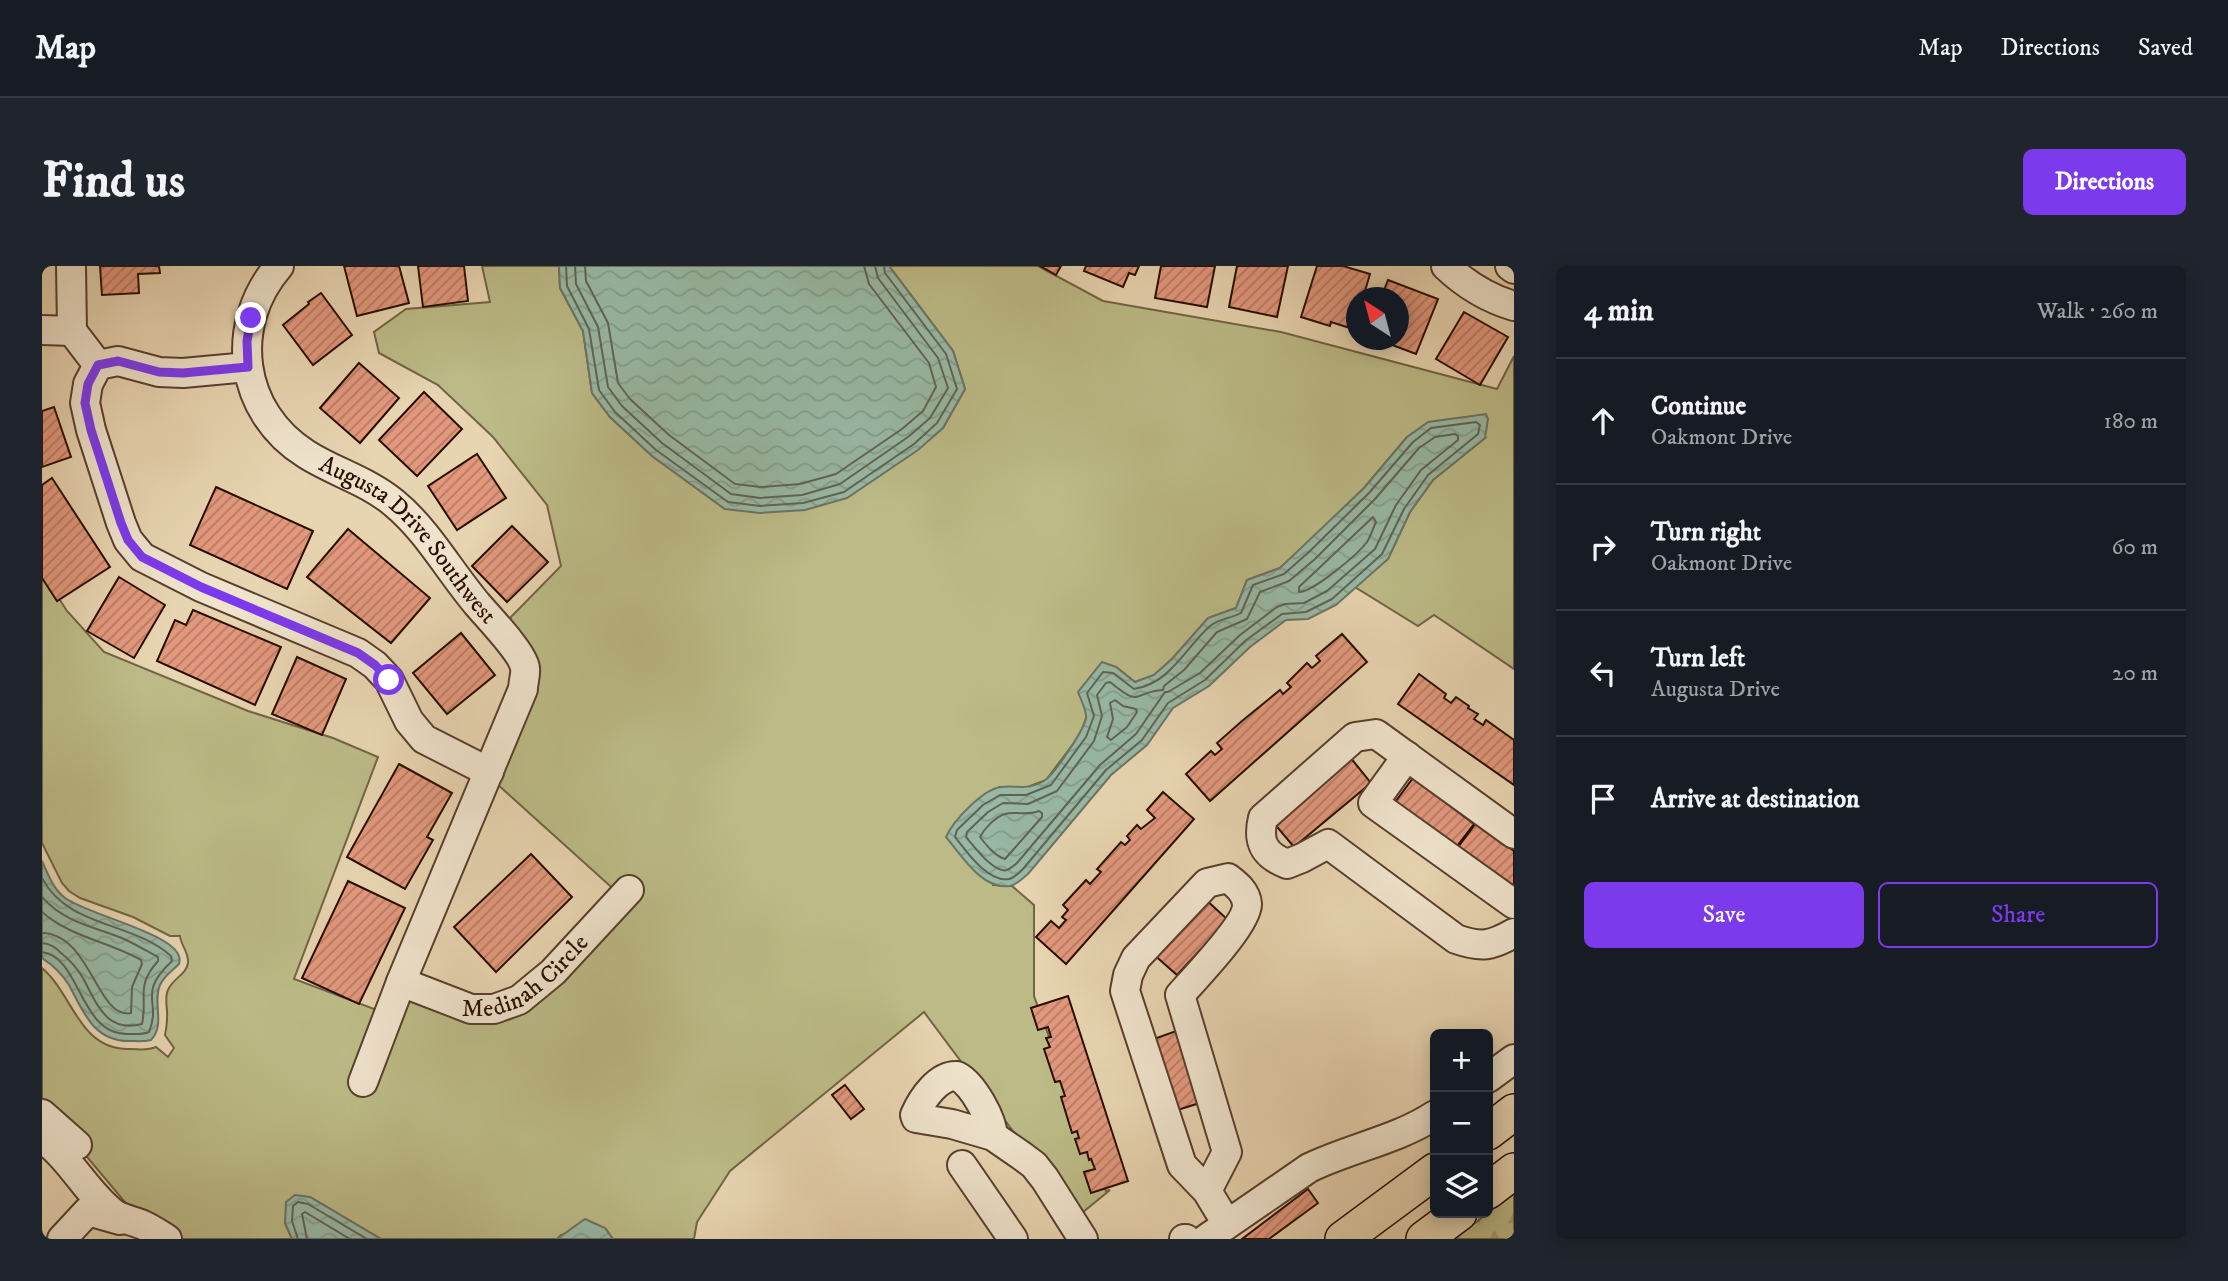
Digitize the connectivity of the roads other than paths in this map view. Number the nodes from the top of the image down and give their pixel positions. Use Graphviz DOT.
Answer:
graph roads {
  1 [pos="71,266"];
  2 [pos="279,266"];
  3 [pos="1446,266"];
  4 [pos="1514,306"];
  5 [pos="42,330"];
  6 [pos="72,331"];
  7 [pos="98,365"];
  8 [pos="248,367"];
  9 [pos="1407,756"];
  10 [pos="489,772"];
  11 [pos="1514,834"];
  12 [pos="629,890"];
  13 [pos="1514,904"];
  14 [pos="1514,933"];
  15 [pos="401,982"];
  16 [pos="1514,1059"];
  17 [pos="1493,1074"];
  18 [pos="363,1082"];
  19 [pos="1514,1112"];
  20 [pos="1430,1118"];
  21 [pos="1493,1128"];
  22 [pos="46,1135"];
  23 [pos="993,1136"];
  24 [pos="962,1164"];
  25 [pos="1514,1171"];
  26 [pos="1430,1175"];
  27 [pos="1493,1187"];
  28 [pos="1207,1191"];
  29 [pos="1452,1218"];
  30 [pos="101,1228"];
  31 [pos="1216,1232"];
  32 [pos="157,1233"];
  33 [pos="62,1239"];
  34 [pos="1013,1239"];
  35 [pos="1083,1239"];
  36 [pos="1343,1239"];
  37 [pos="1424,1239"];
  1 -- 6 [label="street"];
  2 -- 8 [label="street, Augusta Drive Southwest"];
  3 -- 4 [label="street"];
  5 -- 6 [label="street"];
  6 -- 7 [label="street"];
  7 -- 8 [label="street"];
  7 -- 10 [label="street"];
  8 -- 10 [label="street, Augusta Drive Southwest"];
  9 -- 11 [label="street"];
  9 -- 13 [label="street"];
  9 -- 14 [label="street"];
  10 -- 15 [label="street"];
  12 -- 15 [label="street, Medinah Circle"];
  15 -- 18 [label="street"];
  16 -- 17 [label="street"];
  19 -- 21 [label="main road"];
  20 -- 31 [label="street"];
  22 -- 32 [label="street"];
  23 -- 35 [label="street"];
  24 -- 34 [label="street"];
  25 -- 27 [label="main road"];
  26 -- 36 [label="main road"];
  28 -- 28 [label="street"];
  28 -- 31 [label="street"];
  29 -- 37 [label="main road"];
  30 -- 32 [label="street"];
  30 -- 33 [label="street"];
}
